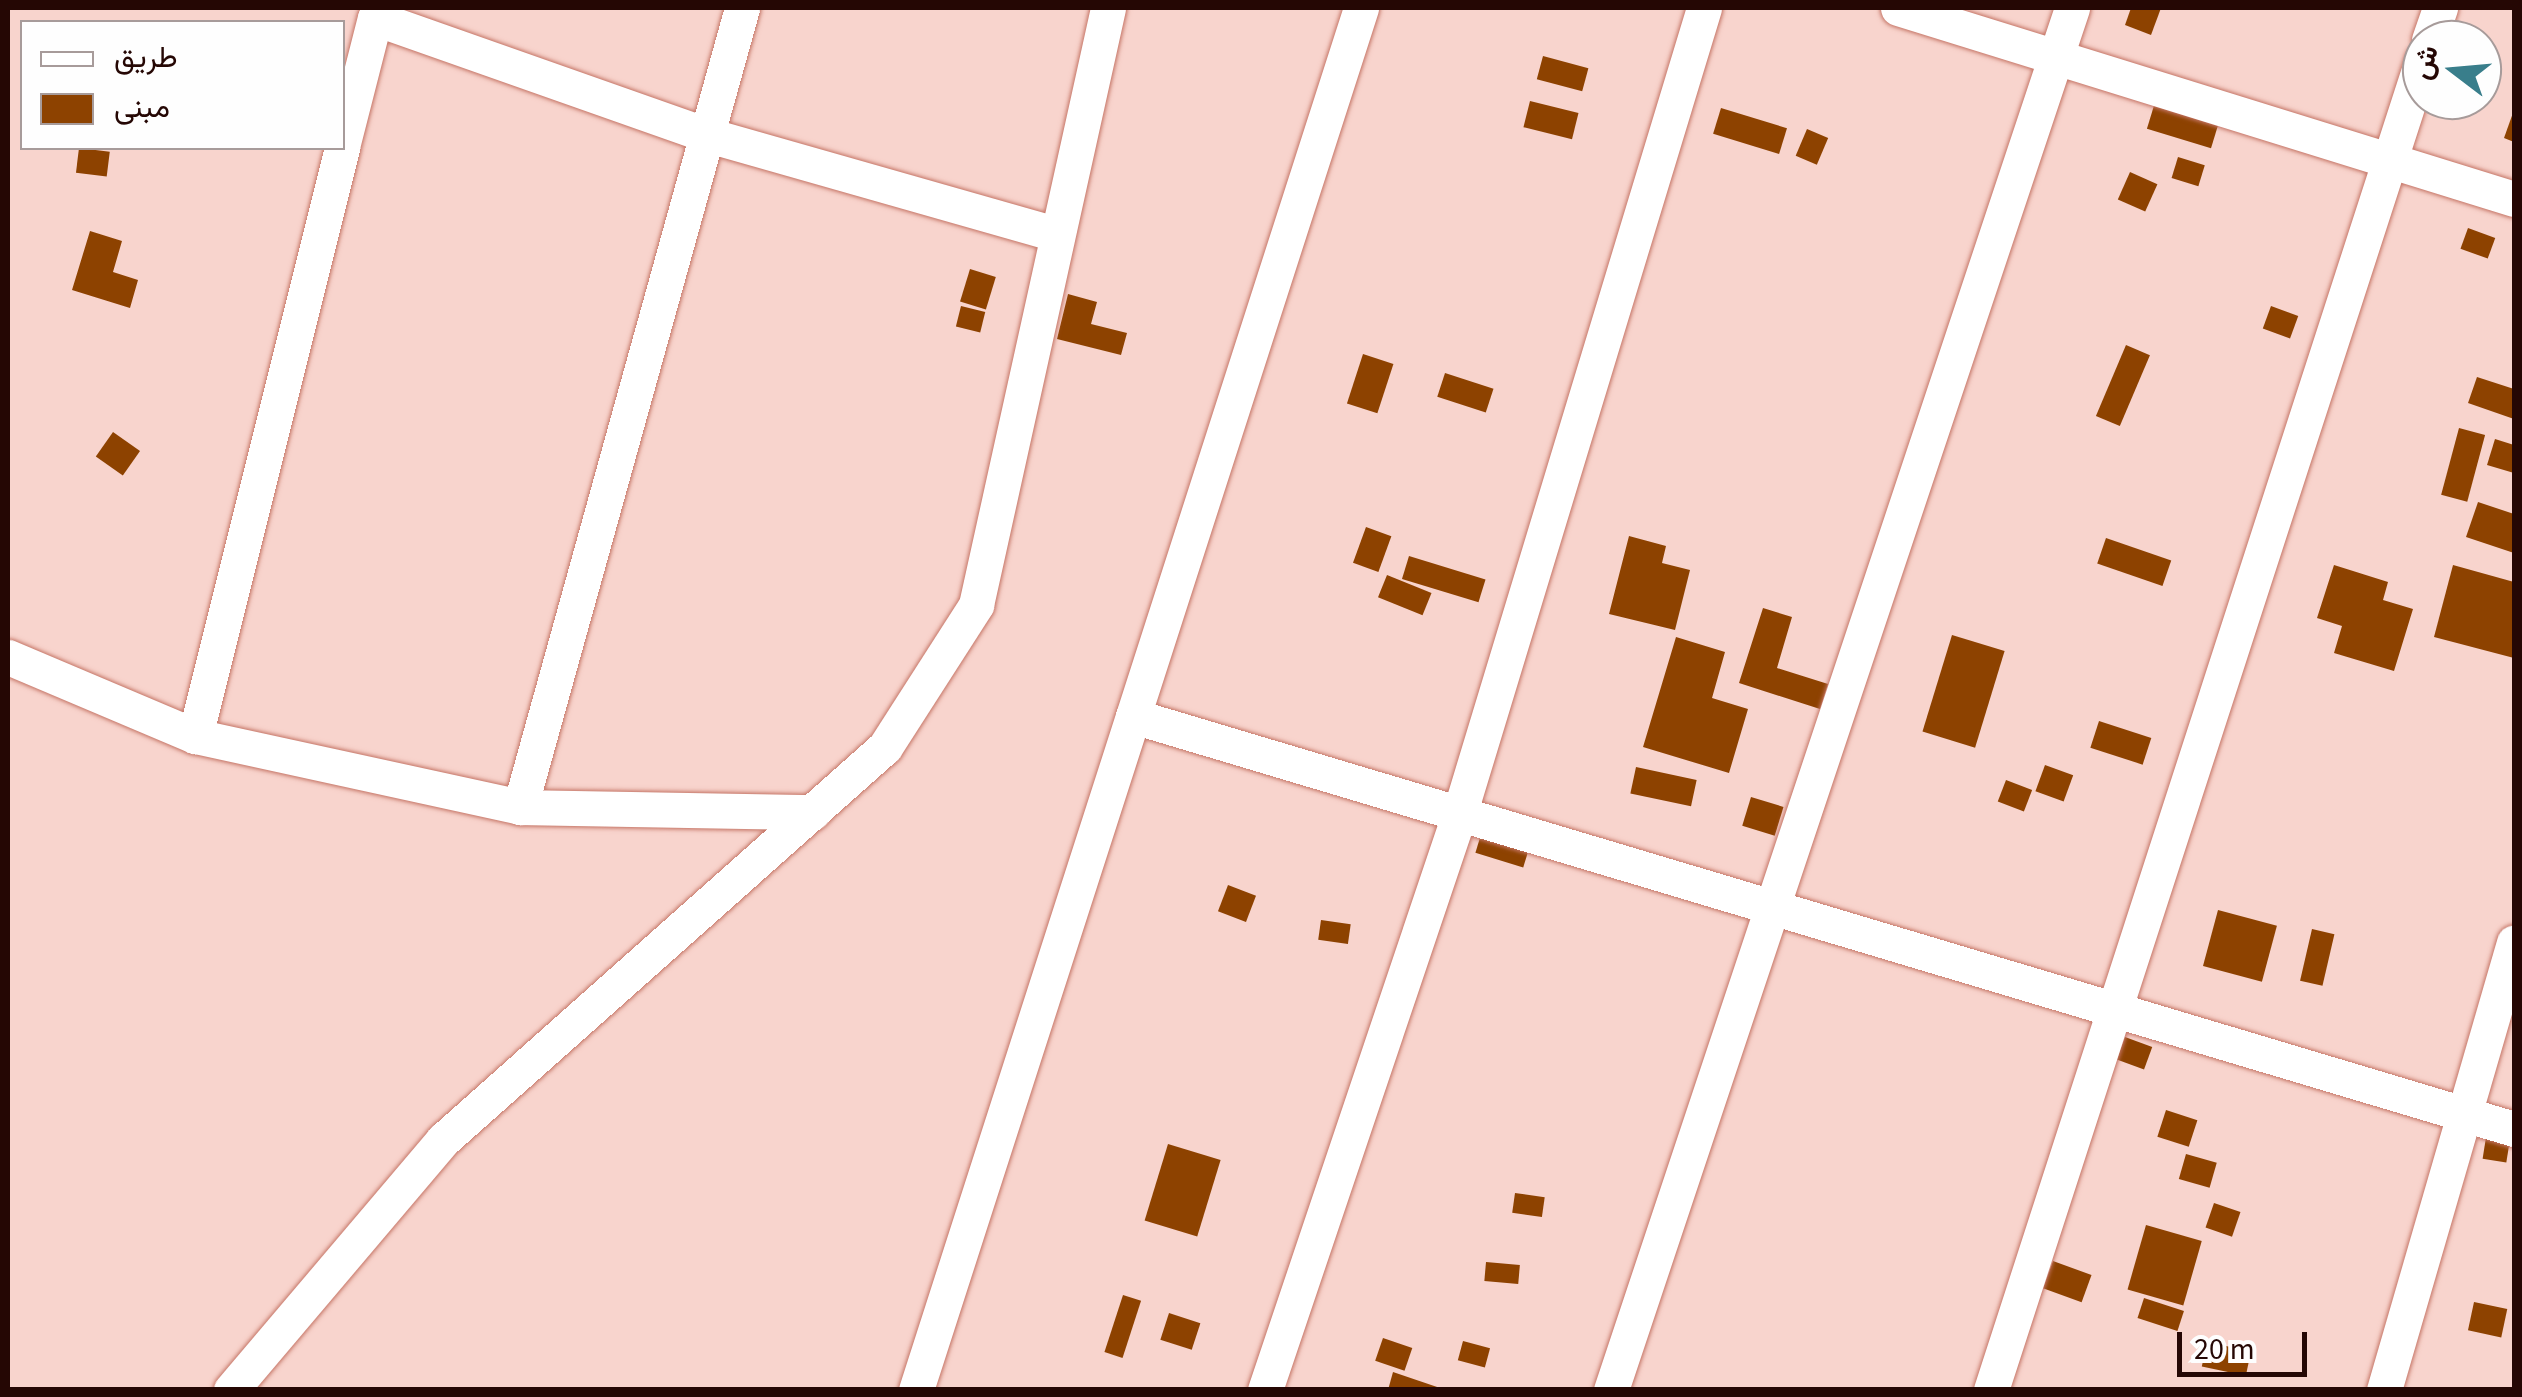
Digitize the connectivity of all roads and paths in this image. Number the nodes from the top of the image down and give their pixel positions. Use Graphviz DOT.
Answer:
graph roads {
  1 [pos="742,8"];
  2 [pos="1108,8"];
  3 [pos="1361,8"];
  4 [pos="1704,8"];
  5 [pos="1898,8"];
  6 [pos="2072,8"];
  7 [pos="363,13"];
  8 [pos="2056,56"];
  9 [pos="2402,120"];
  10 [pos="345,128"];
  11 [pos="701,134"];
  12 [pos="341,150"];
  13 [pos="2389,160"];
  14 [pos="2514,199"];
  15 [pos="1052,233"];
  16 [pos="8,657"];
  17 [pos="1132,716"];
  18 [pos="196,736"];
  19 [pos="520,807"];
  20 [pos="813,812"];
  21 [pos="1459,815"];
  22 [pos="1771,910"];
  23 [pos="2514,943"];
  24 [pos="2116,1016"];
  25 [pos="2461,1114"];
  26 [pos="2514,1129"];
  27 [pos="231,1390"];
  28 [pos="916,1390"];
  29 [pos="1265,1390"];
  30 [pos="1611,1390"];
  31 [pos="1991,1390"];
  32 [pos="2384,1390"];
  1 -- 11 [label="street"];
  2 -- 15 [label="street"];
  3 -- 17 [label="street"];
  4 -- 21 [label="street"];
  5 -- 8 [label="street"];
  6 -- 8 [label="street"];
  7 -- 10 [label="street"];
  7 -- 11 [label="street"];
  8 -- 13 [label="street"];
  8 -- 22 [label="street"];
  9 -- 13 [label="street"];
  11 -- 15 [label="street"];
  11 -- 19 [label="street"];
  12 -- 18 [label="street"];
  13 -- 14 [label="street"];
  13 -- 24 [label="street"];
  15 -- 20 [label="street"];
  16 -- 18 [label="street"];
  17 -- 21 [label="street"];
  17 -- 28 [label="street"];
  18 -- 19 [label="street"];
  19 -- 20 [label="street"];
  20 -- 27 [label="street"];
  21 -- 22 [label="street"];
  21 -- 29 [label="street"];
  22 -- 24 [label="street"];
  22 -- 30 [label="street"];
  23 -- 25 [label="street"];
  24 -- 25 [label="street"];
  24 -- 31 [label="street"];
  25 -- 26 [label="street"];
  25 -- 32 [label="street"];
}
